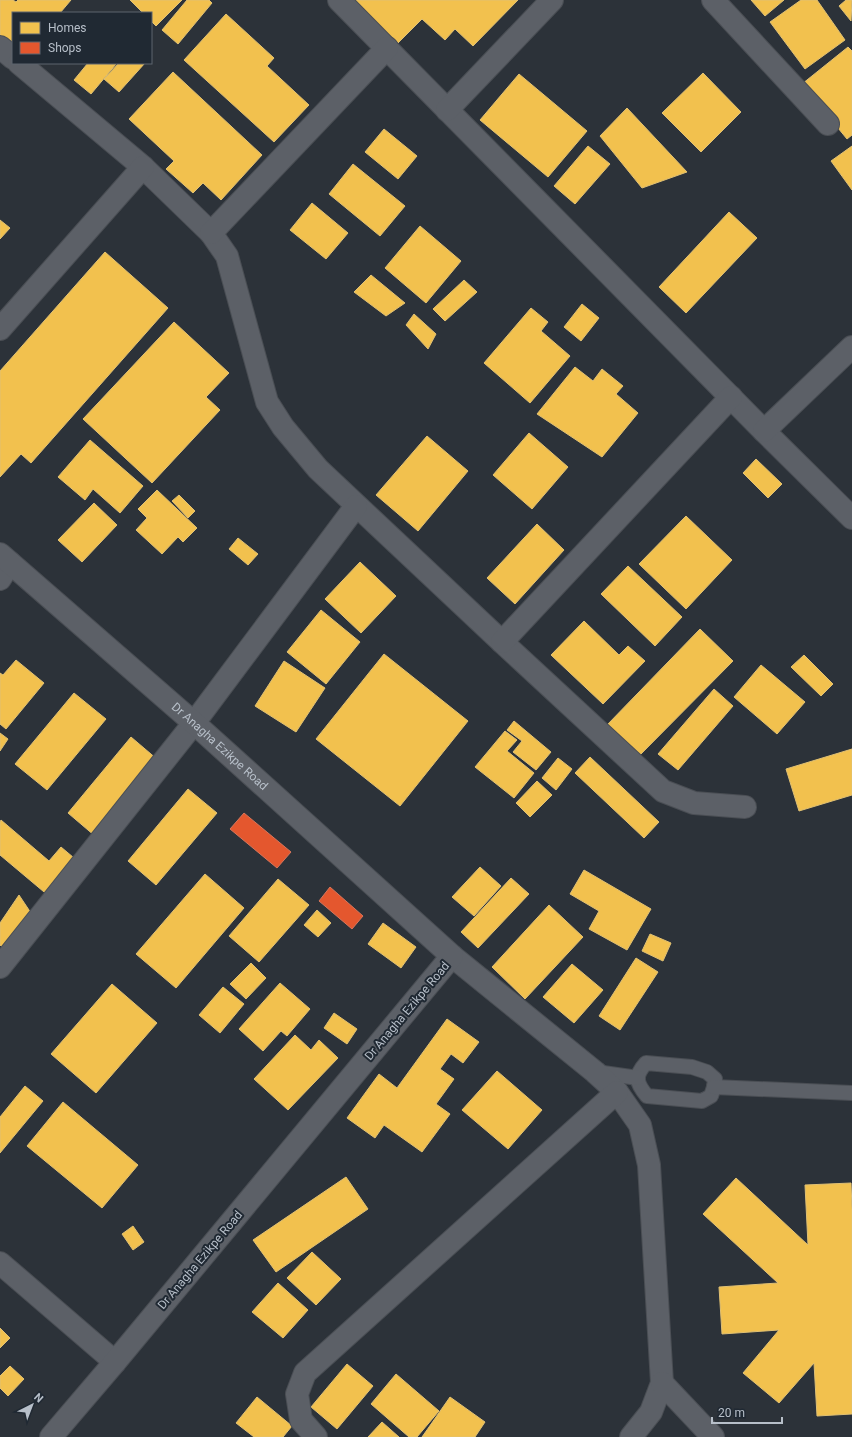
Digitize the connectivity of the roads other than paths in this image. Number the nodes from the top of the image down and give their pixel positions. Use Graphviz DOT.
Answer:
graph roads {
  1 [pos="339,0"];
  2 [pos="552,0"];
  3 [pos="713,0"];
  4 [pos="0,47"];
  5 [pos="387,48"];
  6 [pos="12,57"];
  7 [pos="20,64"];
  8 [pos="447,110"];
  9 [pos="828,124"];
  10 [pos="143,167"];
  11 [pos="211,233"];
  12 [pos="0,329"];
  13 [pos="852,347"];
  14 [pos="731,397"];
  15 [pos="764,430"];
  16 [pos="356,506"];
  17 [pos="852,518"];
  18 [pos="3,566"];
  19 [pos="502,642"];
  20 [pos="194,723"];
  21 [pos="745,807"];
  22 [pos="452,956"];
  23 [pos="0,968"];
  24 [pos="595,1072"];
  25 [pos="638,1078"];
  26 [pos="714,1087"];
  27 [pos="617,1092"];
  28 [pos="852,1093"];
  29 [pos="0,1263"];
  30 [pos="115,1362"];
  31 [pos="662,1383"];
  32 [pos="51,1437"];
  33 [pos="316,1437"];
  34 [pos="631,1437"];
  35 [pos="713,1437"];
  1 -- 5 [label="street"];
  2 -- 8 [label="street"];
  3 -- 9 [label="street"];
  4 -- 6 [label="street"];
  5 -- 8 [label="street"];
  5 -- 11 [label="street"];
  7 -- 10 [label="street"];
  8 -- 14 [label="street"];
  10 -- 11 [label="street"];
  10 -- 12 [label="street"];
  11 -- 16 [label="street"];
  13 -- 15 [label="street"];
  14 -- 15 [label="street"];
  14 -- 19 [label="street"];
  15 -- 17 [label="street"];
  16 -- 19 [label="street"];
  16 -- 20 [label="street"];
  18 -- 20 [label="street, Dr Anagha Ezikpe Road"];
  19 -- 21 [label="street"];
  20 -- 22 [label="street, Dr Anagha Ezikpe Road"];
  20 -- 23 [label="street"];
  22 -- 24 [label="street"];
  22 -- 30 [label="street, Dr Anagha Ezikpe Road"];
  24 -- 25 [label="lane"];
  24 -- 27 [label="street"];
  25 -- 26 [label="lane"];
  25 -- 26 [label="lane"];
  26 -- 28 [label="lane"];
  27 -- 31 [label="street"];
  27 -- 33 [label="street"];
  29 -- 30 [label="street"];
  30 -- 32 [label="street, Dr Anagha Ezikpe Road"];
  31 -- 34 [label="street"];
  31 -- 35 [label="street"];
}
